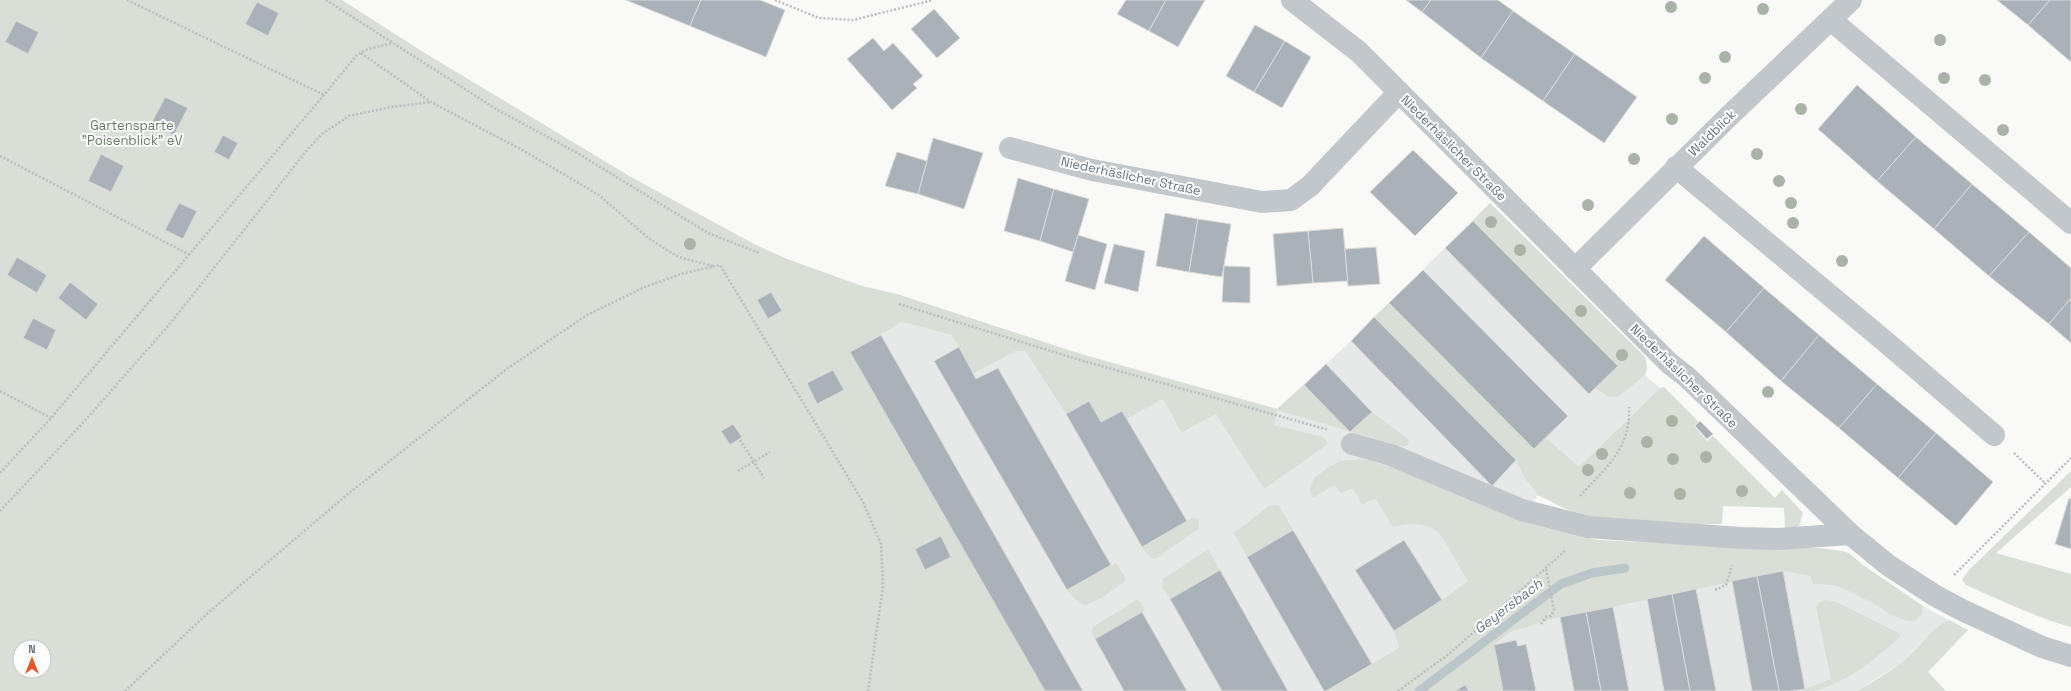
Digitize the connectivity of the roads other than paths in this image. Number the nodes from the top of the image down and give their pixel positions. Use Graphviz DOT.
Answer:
graph roads {
  1 [pos="1292,0"];
  2 [pos="1851,0"];
  3 [pos="1831,20"];
  4 [pos="1399,92"];
  5 [pos="1010,148"];
  6 [pos="1676,167"];
  7 [pos="2071,223"];
  8 [pos="1574,268"];
  9 [pos="1994,435"];
  10 [pos="1352,444"];
  11 [pos="1850,534"];
  12 [pos="2071,656"];
  1 -- 4 [label="street, Niederhäslicher Straße"];
  2 -- 3 [label="street, Waldblick"];
  3 -- 6 [label="street, Waldblick"];
  3 -- 7 [label="street"];
  4 -- 5 [label="street, Niederhäslicher Straße"];
  4 -- 8 [label="street, Niederhäslicher Straße"];
  6 -- 8 [label="street, Waldblick"];
  6 -- 9 [label="street"];
  8 -- 11 [label="street, Niederhäslicher Straße"];
  10 -- 11 [label="street"];
  11 -- 12 [label="street, Niederhäslicher Straße"];
}
